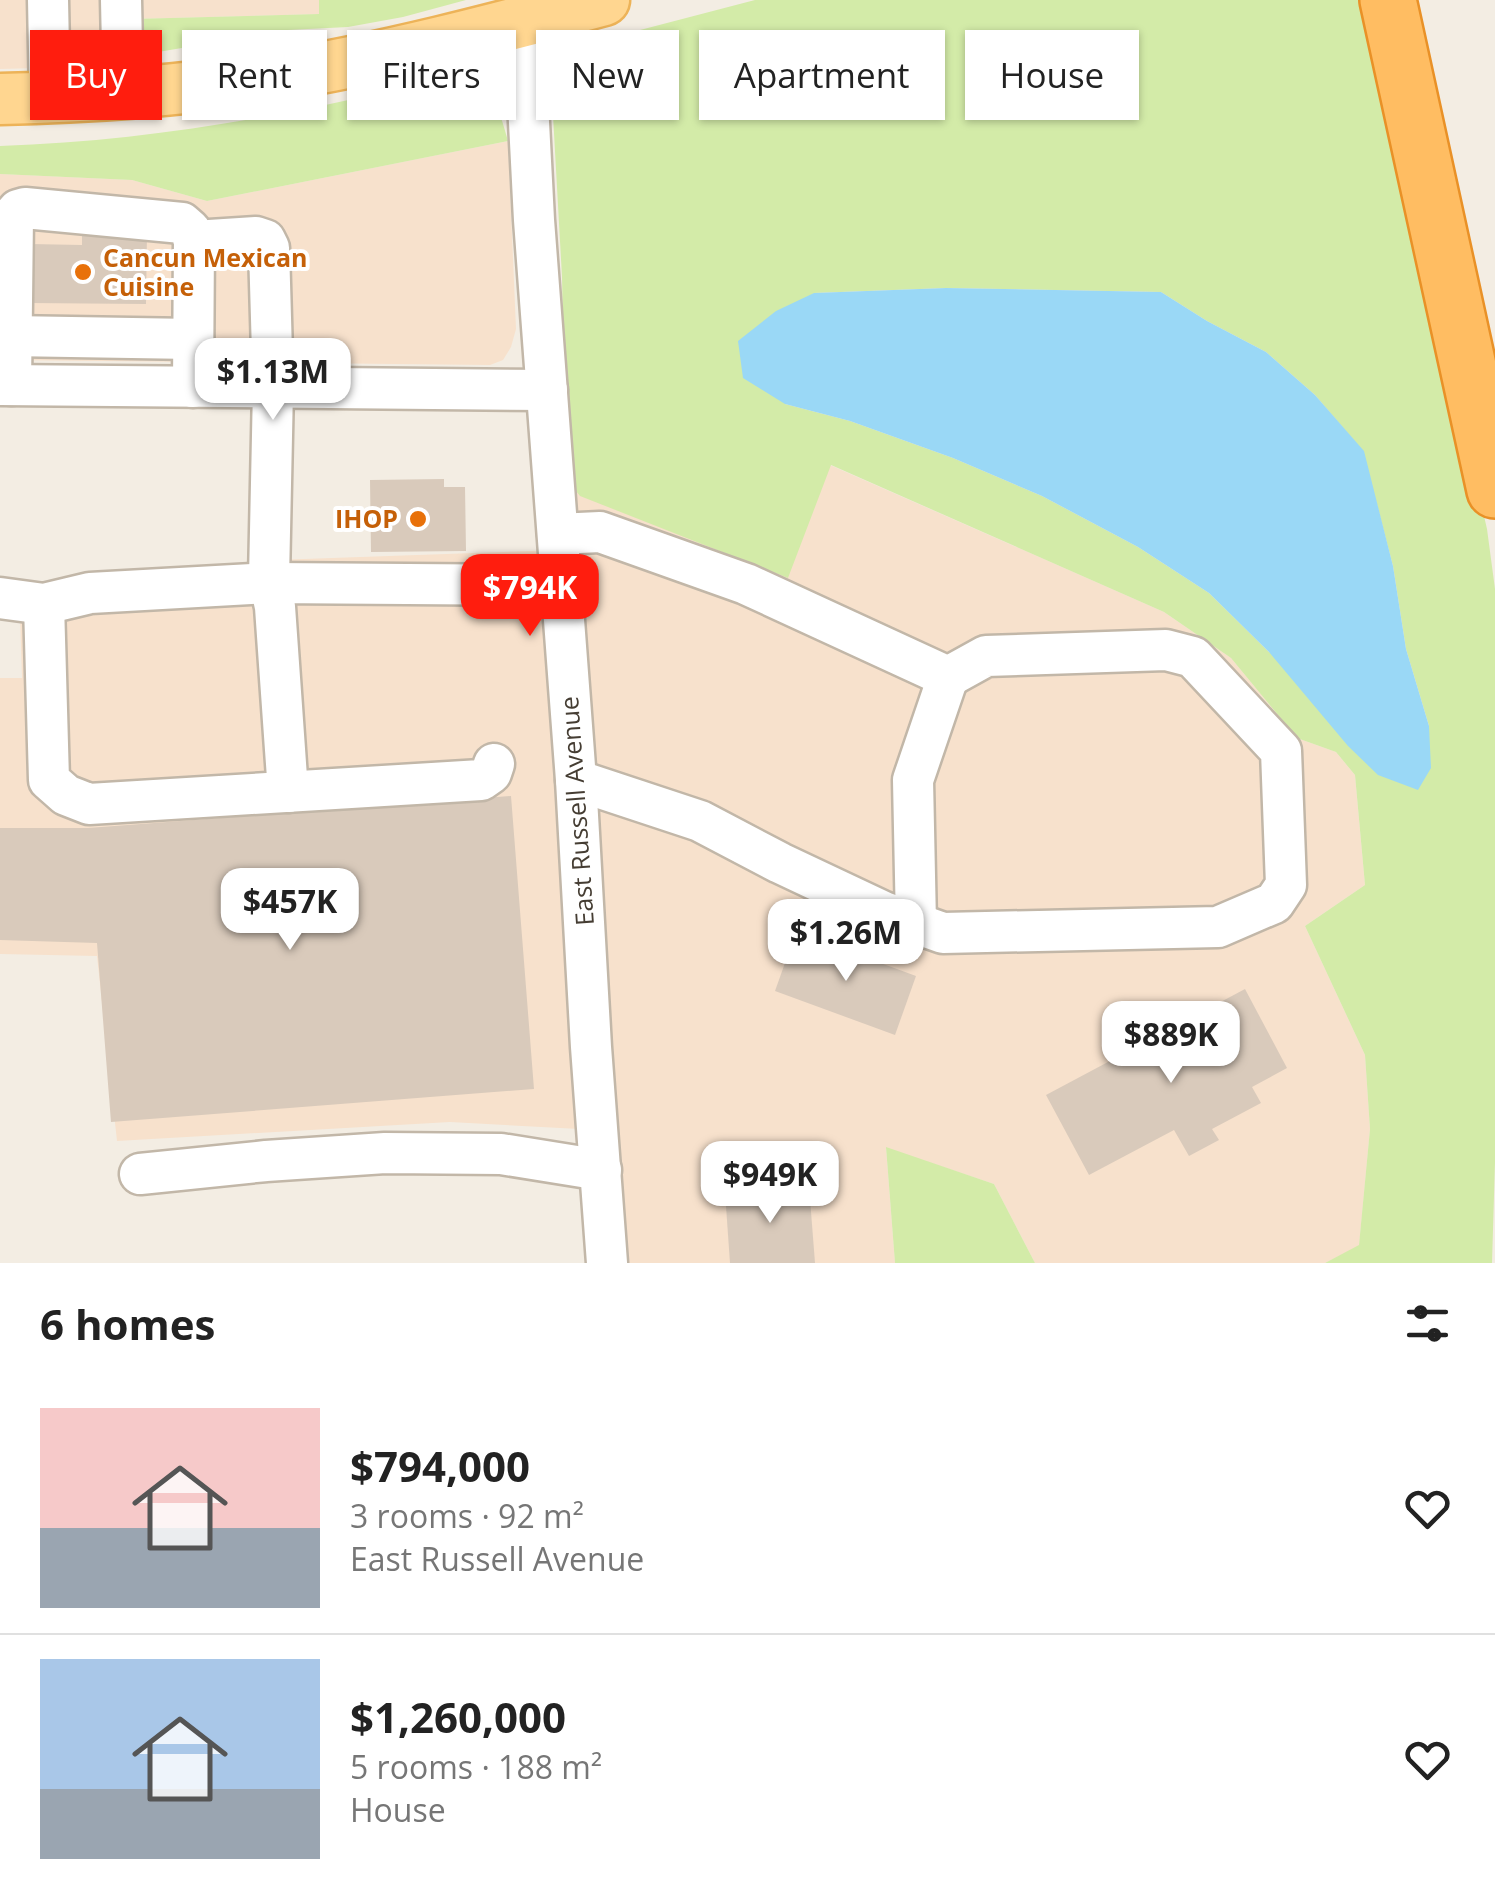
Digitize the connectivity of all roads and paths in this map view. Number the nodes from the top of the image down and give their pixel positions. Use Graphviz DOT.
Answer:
graph roads {
  1 [pos="48,0"];
  2 [pos="121,0"];
  3 [pos="604,0"];
  4 [pos="1388,0"];
  5 [pos="533,9"];
  6 [pos="49,30"];
  7 [pos="122,30"];
  8 [pos="162,89"];
  9 [pos="30,98"];
  10 [pos="0,99"];
  11 [pos="194,241"];
  12 [pos="10,336"];
  13 [pos="193,339"];
  14 [pos="5,385"];
  15 [pos="193,387"];
  16 [pos="273,388"];
  17 [pos="548,390"];
  18 [pos="1495,490"];
  19 [pos="558,534"];
  20 [pos="270,583"];
  21 [pos="561,585"];
  22 [pos="0,598"];
  23 [pos="44,604"];
  24 [pos="948,677"];
  25 [pos="494,764"];
  26 [pos="576,780"];
  27 [pos="288,792"];
  28 [pos="916,924"];
  29 [pos="601,1170"];
  30 [pos="140,1174"];
  31 [pos="607,1263"];
  1 -- 6 [label="street"];
  2 -- 7 [label="street"];
  3 -- 5 [label="main road"];
  4 -- 18 [label="highway"];
  5 -- 8 [label="main road"];
  5 -- 17 [label="street, East Russell Avenue"];
  9 -- 10 [label="main road"];
  11 -- 12 [label="street"];
  11 -- 13 [label="street"];
  11 -- 16 [label="street"];
  12 -- 13 [label="street"];
  12 -- 14 [label="street"];
  13 -- 15 [label="street"];
  14 -- 15 [label="street"];
  15 -- 16 [label="street"];
  16 -- 17 [label="street"];
  16 -- 20 [label="street"];
  17 -- 19 [label="street, East Russell Avenue"];
  19 -- 21 [label="street, East Russell Avenue"];
  19 -- 24 [label="street"];
  20 -- 21 [label="street"];
  20 -- 23 [label="street"];
  20 -- 27 [label="street"];
  21 -- 26 [label="street, East Russell Avenue"];
  22 -- 23 [label="street"];
  23 -- 27 [label="street"];
  24 -- 28 [label="street"];
  24 -- 28 [label="street"];
  25 -- 27 [label="street"];
  26 -- 28 [label="street"];
  26 -- 29 [label="street, East Russell Avenue"];
  29 -- 30 [label="street"];
  29 -- 31 [label="street, East Russell Avenue"];
}
